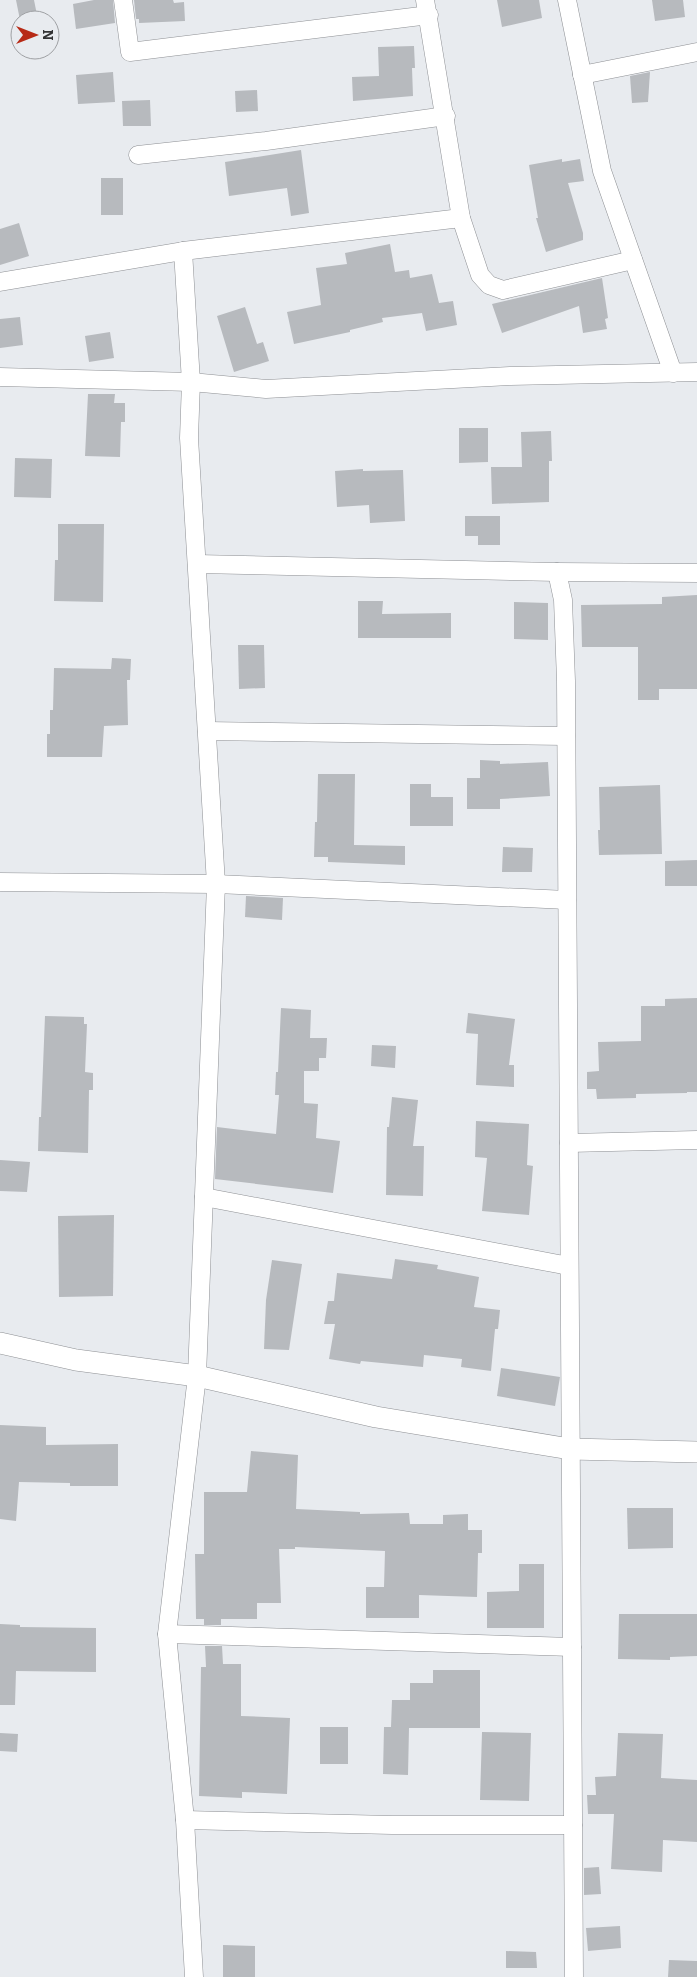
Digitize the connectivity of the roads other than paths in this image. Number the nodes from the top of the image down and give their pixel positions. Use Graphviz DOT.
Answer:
graph roads {
  1 [pos="123,0"];
  2 [pos="567,0"];
  3 [pos="427,7"];
  4 [pos="697,52"];
  5 [pos="582,75"];
  6 [pos="446,116"];
  7 [pos="138,155"];
  8 [pos="461,218"];
  9 [pos="183,251"];
  10 [pos="633,260"];
  11 [pos="0,282"];
  12 [pos="673,372"];
  13 [pos="697,372"];
  14 [pos="0,377"];
  15 [pos="191,382"];
  16 [pos="197,564"];
  17 [pos="557,572"];
  18 [pos="697,573"];
  19 [pos="207,731"];
  20 [pos="566,736"];
  21 [pos="0,882"];
  22 [pos="216,884"];
  23 [pos="567,900"];
  24 [pos="697,1140"];
  25 [pos="569,1143"];
  26 [pos="204,1197"];
  27 [pos="569,1266"];
  28 [pos="0,1343"];
  29 [pos="197,1376"];
  30 [pos="570,1449"];
  31 [pos="697,1452"];
  32 [pos="167,1634"];
  33 [pos="572,1648"];
  34 [pos="186,1820"];
  35 [pos="573,1824"];
  36 [pos="194,1977"];
  37 [pos="574,1977"];
  1 -- 3 [label="street"];
  2 -- 5 [label="street"];
  3 -- 6 [label="street"];
  4 -- 5 [label="street"];
  5 -- 10 [label="street"];
  6 -- 7 [label="street"];
  6 -- 8 [label="street"];
  8 -- 9 [label="street"];
  8 -- 10 [label="street"];
  9 -- 11 [label="street"];
  9 -- 15 [label="street"];
  10 -- 12 [label="street"];
  12 -- 13 [label="street"];
  12 -- 15 [label="street"];
  14 -- 15 [label="street"];
  15 -- 16 [label="street"];
  16 -- 17 [label="street"];
  16 -- 19 [label="street"];
  17 -- 18 [label="street"];
  17 -- 20 [label="street"];
  19 -- 20 [label="street"];
  19 -- 22 [label="street"];
  20 -- 23 [label="street"];
  21 -- 22 [label="street"];
  22 -- 23 [label="street"];
  22 -- 26 [label="street"];
  23 -- 25 [label="street"];
  24 -- 25 [label="street"];
  25 -- 27 [label="street"];
  26 -- 27 [label="street"];
  26 -- 29 [label="street"];
  27 -- 30 [label="street"];
  28 -- 29 [label="street"];
  29 -- 30 [label="street"];
  29 -- 32 [label="street"];
  30 -- 31 [label="street"];
  30 -- 33 [label="street"];
  32 -- 33 [label="street"];
  32 -- 34 [label="street"];
  33 -- 35 [label="street"];
  34 -- 35 [label="street"];
  34 -- 36 [label="street"];
  35 -- 37 [label="street"];
}
